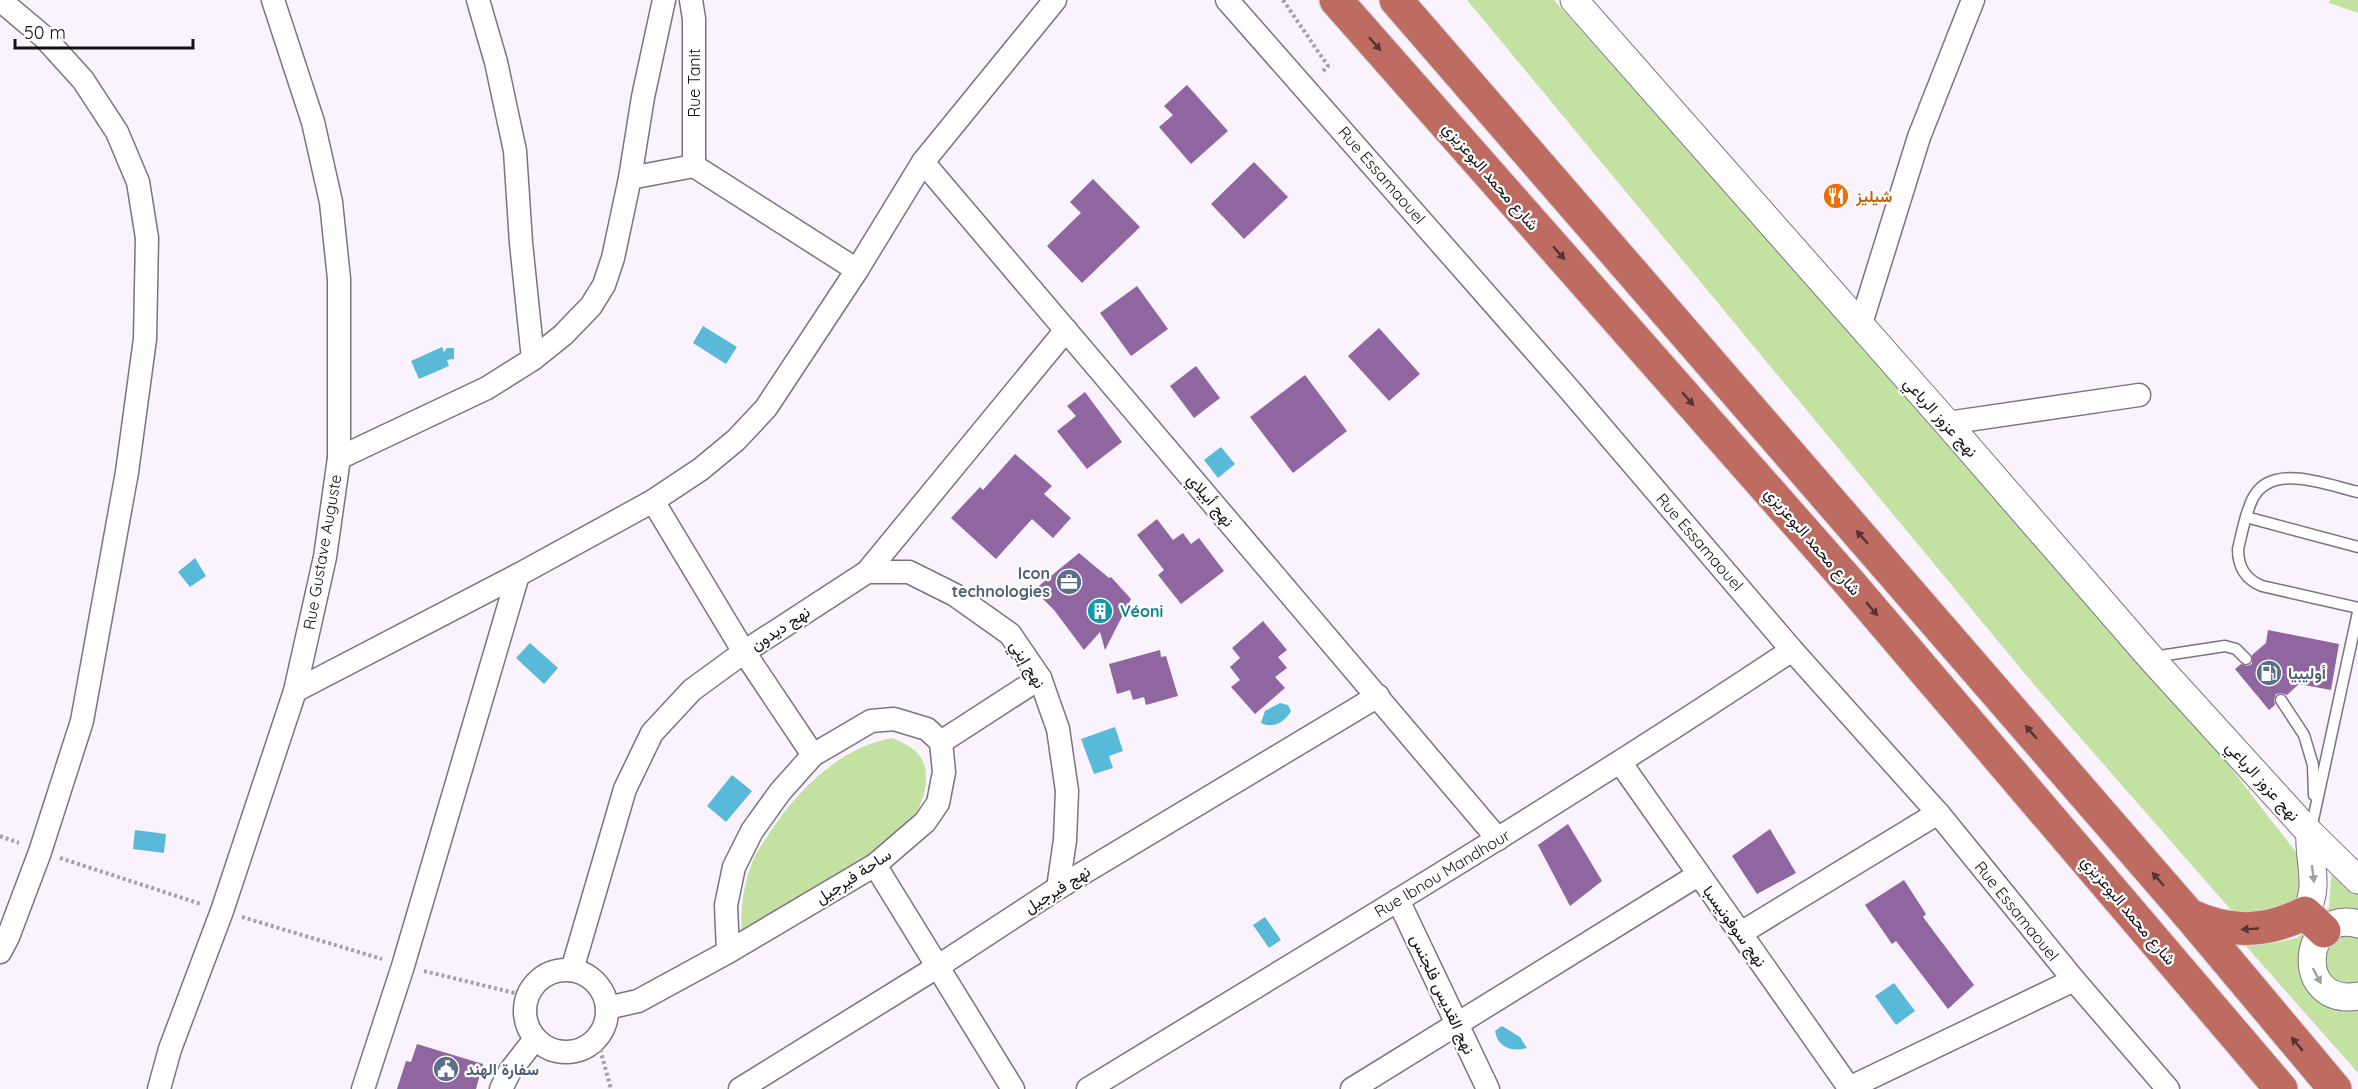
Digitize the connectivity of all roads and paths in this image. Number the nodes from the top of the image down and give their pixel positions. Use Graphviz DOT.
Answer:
graph roads {
  1 [pos="0,0"];
  2 [pos="273,0"];
  3 [pos="478,0"];
  4 [pos="664,0"];
  5 [pos="691,0"];
  6 [pos="1055,0"];
  7 [pos="1227,0"];
  8 [pos="1283,0"];
  9 [pos="1336,0"];
  10 [pos="1396,0"];
  11 [pos="1420,0"];
  12 [pos="1574,0"];
  13 [pos="1973,0"];
  14 [pos="1442,52"];
  15 [pos="1328,66"];
  16 [pos="923,162"];
  17 [pos="694,166"];
  18 [pos="630,178"];
  19 [pos="856,270"];
  20 [pos="1860,327"];
  21 [pos="1066,330"];
  22 [pos="533,359"];
  23 [pos="2139,395"];
  24 [pos="1947,423"];
  25 [pos="339,458"];
  26 [pos="2358,492"];
  27 [pos="653,501"];
  28 [pos="2246,517"];
  29 [pos="2358,547"];
  30 [pos="867,572"];
  31 [pos="518,575"];
  32 [pos="2358,610"];
  33 [pos="1792,650"];
  34 [pos="744,652"];
  35 [pos="2150,657"];
  36 [pos="2247,659"];
  37 [pos="1041,678"];
  38 [pos="295,691"];
  39 [pos="1378,696"];
  40 [pos="2281,700"];
  41 [pos="941,742"];
  42 [pos="813,755"];
  43 [pos="1620,762"];
  44 [pos="1938,813"];
  45 [pos="2317,831"];
  46 [pos="0,836"];
  47 [pos="1498,839"];
  48 [pos="40,852"];
  49 [pos="875,865"];
  50 [pos="1698,875"];
  51 [pos="2358,880"];
  52 [pos="1058,888"];
  53 [pos="1398,900"];
  54 [pos="222,911"];
  55 [pos="2358,913"];
  56 [pos="2189,915"];
  57 [pos="2314,922"];
  58 [pos="2358,924"];
  59 [pos="1741,933"];
  60 [pos="0,952"];
  61 [pos="728,952"];
  62 [pos="403,966"];
  63 [pos="937,967"];
  64 [pos="572,970"];
  65 [pos="2074,980"];
  66 [pos="527,996"];
  67 [pos="2358,996"];
  68 [pos="607,1008"];
  69 [pos="1457,1022"];
  70 [pos="2236,1035"];
  71 [pos="597,1038"];
  72 [pos="535,1039"];
  73 [pos="1850,1088"];
  74 [pos="159,1089"];
  75 [pos="363,1089"];
  76 [pos="501,1089"];
  77 [pos="611,1089"];
  78 [pos="740,1089"];
  79 [pos="1013,1089"];
  80 [pos="1088,1089"];
  81 [pos="1352,1089"];
  82 [pos="1488,1089"];
  83 [pos="2168,1089"];
  84 [pos="2262,1089"];
  85 [pos="2281,1089"];
  86 [pos="2335,1089"];
  1 -- 48 [label="street"];
  2 -- 25 [label="street, Rue Gustave Auguste"];
  3 -- 22 [label="street"];
  4 -- 18 [label="street"];
  5 -- 17 [label="street, Rue Tanit"];
  6 -- 16 [label="street"];
  7 -- 33 [label="street, Rue Essamaouel"];
  8 -- 15 [label="path"];
  9 -- 70 [label="highway, شارع محمد البوعزيزي, one-way"];
  10 -- 14 [label="highway"];
  11 -- 14 [label="highway"];
  12 -- 20 [label="street, نهج عزوز الرباعي"];
  13 -- 20 [label="street"];
  56 -- 14 [label="highway, one-way"];
  16 -- 19 [label="street"];
  16 -- 21 [label="street, نهج أبيلاي"];
  17 -- 18 [label="street"];
  17 -- 19 [label="street"];
  18 -- 22 [label="street"];
  19 -- 27 [label="street"];
  20 -- 24 [label="street, نهج عزوز الرباعي"];
  21 -- 30 [label="street, نهج ديدون"];
  21 -- 39 [label="street, نهج أبيلاي"];
  22 -- 25 [label="street"];
  23 -- 24 [label="street"];
  24 -- 35 [label="street, نهج عزوز الرباعي"];
  25 -- 38 [label="street, Rue Gustave Auguste"];
  26 -- 28 [label="lane"];
  27 -- 31 [label="street"];
  27 -- 34 [label="street"];
  28 -- 29 [label="lane"];
  28 -- 32 [label="lane"];
  30 -- 34 [label="street, نهج ديدون"];
  30 -- 37 [label="street, نهج إيني"];
  31 -- 38 [label="street"];
  31 -- 62 [label="street"];
  32 -- 45 [label="lane"];
  33 -- 43 [label="street, Rue Ibnou Mandhour"];
  33 -- 44 [label="street, Rue Essamaouel"];
  34 -- 42 [label="street"];
  34 -- 64 [label="street, نهج ديدون"];
  35 -- 36 [label="lane"];
  35 -- 45 [label="street, نهج عزوز الرباعي"];
  37 -- 41 [label="street"];
  37 -- 52 [label="street, نهج إيني"];
  38 -- 54 [label="street, Rue Gustave Auguste"];
  39 -- 47 [label="street, نهج أبيلاي"];
  39 -- 52 [label="street, نهج فيرجيل"];
  40 -- 45 [label="lane"];
  41 -- 42 [label="street"];
  41 -- 49 [label="street, ساحة فيرجيل"];
  42 -- 61 [label="street"];
  43 -- 47 [label="street, Rue Ibnou Mandhour"];
  43 -- 50 [label="street, نهج سوفونيسبا"];
  44 -- 59 [label="street"];
  44 -- 65 [label="street, Rue Essamaouel"];
  45 -- 51 [label="street, نهج عزوز الرباعي"];
  45 -- 55 [label="street, نهج عزوز الرباعي"];
  45 -- 57 [label="street, نهج عزوز الرباعي, one-way"];
  46 -- 48 [label="path"];
  47 -- 53 [label="street, Rue Ibnou Mandhour"];
  48 -- 54 [label="path"];
  48 -- 60 [label="street"];
  49 -- 61 [label="street, ساحة فيرجيل"];
  49 -- 63 [label="street"];
  50 -- 59 [label="street, نهج سوفونيسبا"];
  50 -- 69 [label="street"];
  52 -- 63 [label="street, نهج فيرجيل"];
  53 -- 69 [label="street, نهج القديس فلجنس"];
  53 -- 80 [label="street, Rue Ibnou Mandhour"];
  54 -- 62 [label="path"];
  54 -- 74 [label="street, Rue Gustave Auguste"];
  57 -- 56 [label="highway, one-way"];
  86 -- 56 [label="highway, one-way"];
  57 -- 58 [label="street"];
  57 -- 67 [label="street, نهج عزوز الرباعي, one-way"];
  59 -- 73 [label="street, نهج سوفونيسبا"];
  61 -- 68 [label="street, ساحة فيرجيل"];
  62 -- 66 [label="path"];
  62 -- 75 [label="street"];
  63 -- 78 [label="street, نهج فيرجيل"];
  63 -- 79 [label="street"];
  64 -- 66 [label="street"];
  64 -- 68 [label="street"];
  65 -- 73 [label="street"];
  65 -- 83 [label="street, Rue Essamaouel"];
  66 -- 72 [label="street"];
  68 -- 71 [label="street"];
  69 -- 81 [label="street"];
  69 -- 82 [label="street, نهج القديس فلجنس"];
  70 -- 84 [label="highway"];
  70 -- 85 [label="highway, شارع محمد البوعزيزي"];
  71 -- 72 [label="street"];
  71 -- 77 [label="path"];
  72 -- 76 [label="street"];
}
